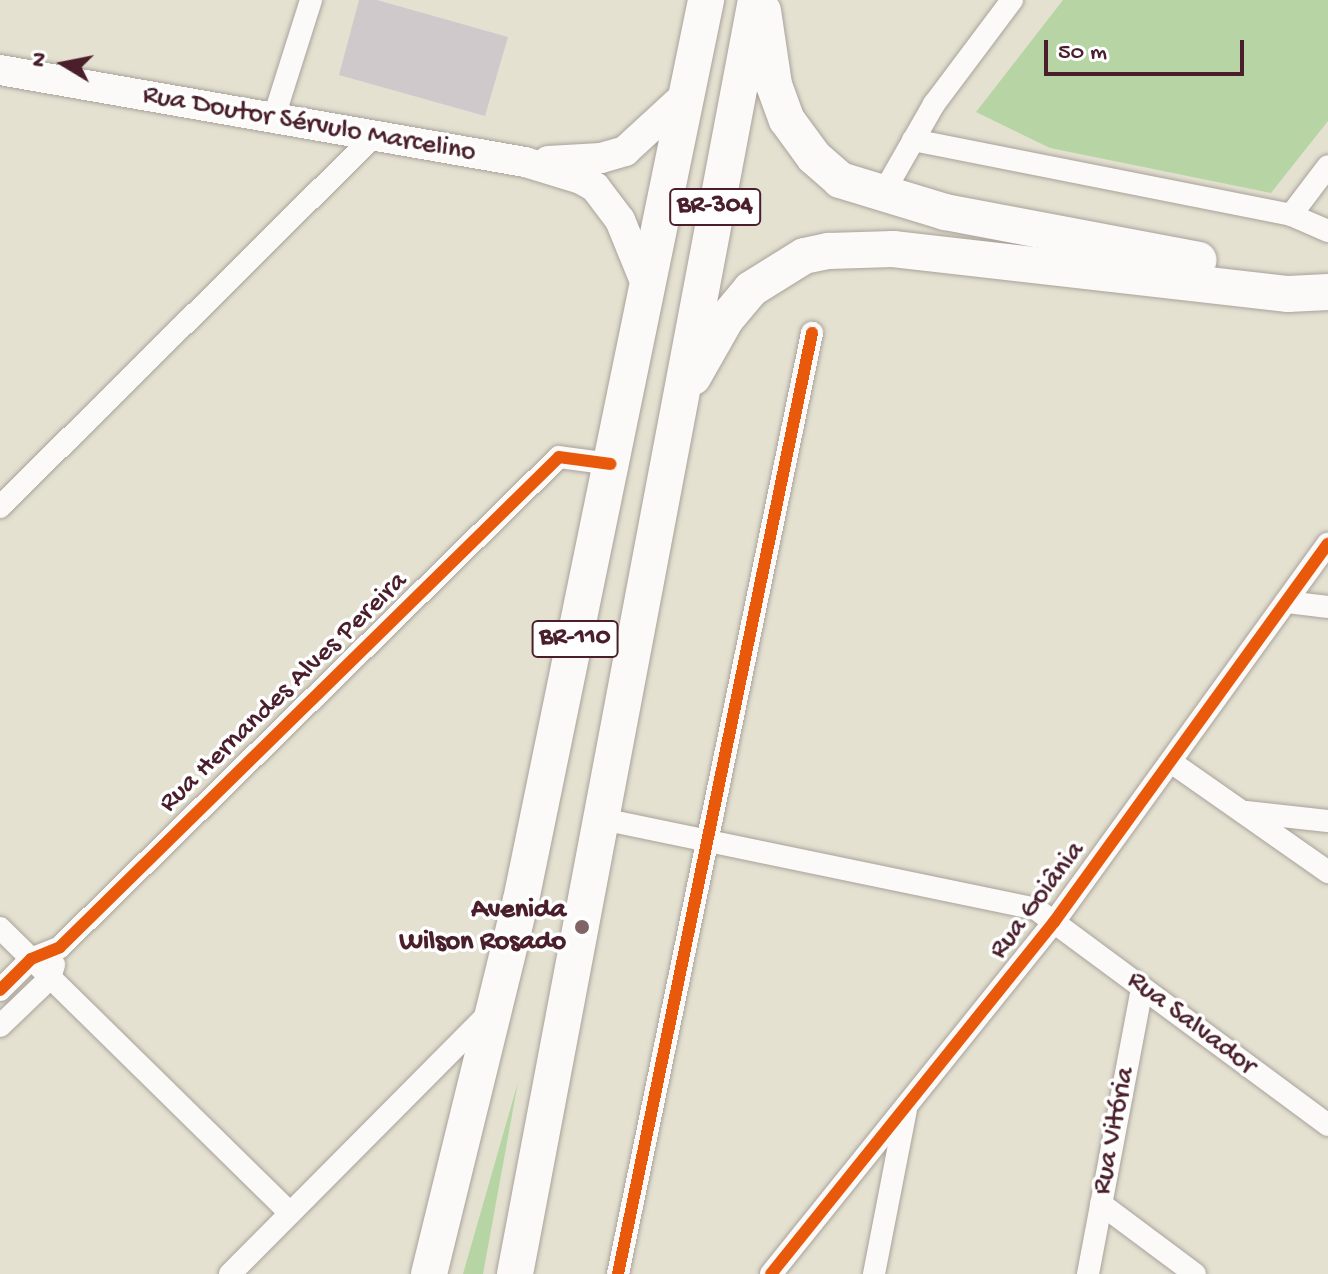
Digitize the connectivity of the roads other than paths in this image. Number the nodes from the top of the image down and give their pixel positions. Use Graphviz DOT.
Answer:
graph roads {
  1 [pos="706,0"];
  2 [pos="758,0"];
  3 [pos="1012,0"];
  4 [pos="307,1"];
  5 [pos="0,70"];
  6 [pos="686,95"];
  7 [pos="273,120"];
  8 [pos="372,138"];
  9 [pos="913,140"];
  10 [pos="525,162"];
  11 [pos="1328,166"];
  12 [pos="881,197"];
  13 [pos="1291,215"];
  14 [pos="1328,231"];
  15 [pos="647,286"];
  16 [pos="1328,292"];
  17 [pos="812,333"];
  18 [pos="675,415"];
  19 [pos="611,464"];
  20 [pos="0,507"];
  21 [pos="1328,544"];
  22 [pos="1286,602"];
  23 [pos="1328,607"];
  24 [pos="1171,762"];
  25 [pos="1242,812"];
  26 [pos="602,819"];
  27 [pos="1328,821"];
  28 [pos="704,843"];
  29 [pos="1328,872"];
  30 [pos="1054,922"];
  31 [pos="0,928"];
  32 [pos="60,947"];
  33 [pos="31,959"];
  34 [pos="50,978"];
  35 [pos="1142,988"];
  36 [pos="0,990"];
  37 [pos="497,1006"];
  38 [pos="0,1026"];
  39 [pos="906,1107"];
  40 [pos="1328,1125"];
  41 [pos="1101,1204"];
  42 [pos="289,1212"];
  43 [pos="230,1274"];
  44 [pos="429,1274"];
  45 [pos="515,1274"];
  46 [pos="618,1274"];
  47 [pos="771,1274"];
  48 [pos="874,1274"];
  49 [pos="1088,1274"];
  50 [pos="1195,1274"];
  1 -- 6 [label="highway, BR-110"];
  2 -- 12 [label="highway, BR-110"];
  2 -- 18 [label="highway, BR-304"];
  3 -- 9 [label="street"];
  4 -- 7 [label="street"];
  5 -- 7 [label="main road, Rua Doutor Sérvulo Marcelino"];
  6 -- 10 [label="main road, Rua Doutor Sérvulo Marcelino"];
  6 -- 15 [label="highway, BR-110"];
  7 -- 8 [label="main road, Rua Doutor Sérvulo Marcelino"];
  8 -- 10 [label="main road, Rua Doutor Sérvulo Marcelino"];
  8 -- 20 [label="street"];
  9 -- 12 [label="street"];
  9 -- 13 [label="street"];
  10 -- 15 [label="main road, Rua Doutor Sérvulo Marcelino"];
  11 -- 13 [label="street"];
  12 -- 16 [label="highway, BR-110"];
  13 -- 14 [label="street"];
  15 -- 19 [label="highway, BR-110"];
  16 -- 18 [label="highway, BR-110"];
  17 -- 28 [label="street"];
  18 -- 26 [label="highway, BR-110"];
  19 -- 32 [label="street, Rua Hernandes Alves Pereira"];
  19 -- 37 [label="highway, BR-110"];
  21 -- 22 [label="street, Rua Goiânia"];
  22 -- 23 [label="street"];
  22 -- 24 [label="street, Rua Goiânia"];
  24 -- 25 [label="street"];
  24 -- 30 [label="street, Rua Goiânia"];
  25 -- 27 [label="street"];
  25 -- 29 [label="street"];
  26 -- 28 [label="street, Rua Salvador"];
  26 -- 45 [label="highway, BR-110"];
  28 -- 30 [label="street, Rua Salvador"];
  28 -- 46 [label="street"];
  30 -- 35 [label="street, Rua Salvador"];
  30 -- 39 [label="street, Rua Goiânia"];
  31 -- 33 [label="street"];
  32 -- 33 [label="street, Rua Hernandes Alves Pereira"];
  32 -- 34 [label="street, Rua Hernandes Alves Pereira"];
  33 -- 34 [label="street"];
  33 -- 36 [label="street, Rua Hernandes Alves Pereira"];
  34 -- 38 [label="street, Rua Hernandes Alves Pereira"];
  34 -- 42 [label="street"];
  35 -- 40 [label="street, Rua Salvador"];
  35 -- 41 [label="street, Rua Vitória"];
  37 -- 42 [label="street"];
  37 -- 44 [label="highway, BR-110"];
  39 -- 47 [label="street, Rua Goiânia"];
  39 -- 48 [label="street"];
  41 -- 49 [label="street, Rua Vitória"];
  41 -- 50 [label="street"];
  42 -- 43 [label="street"];
}
